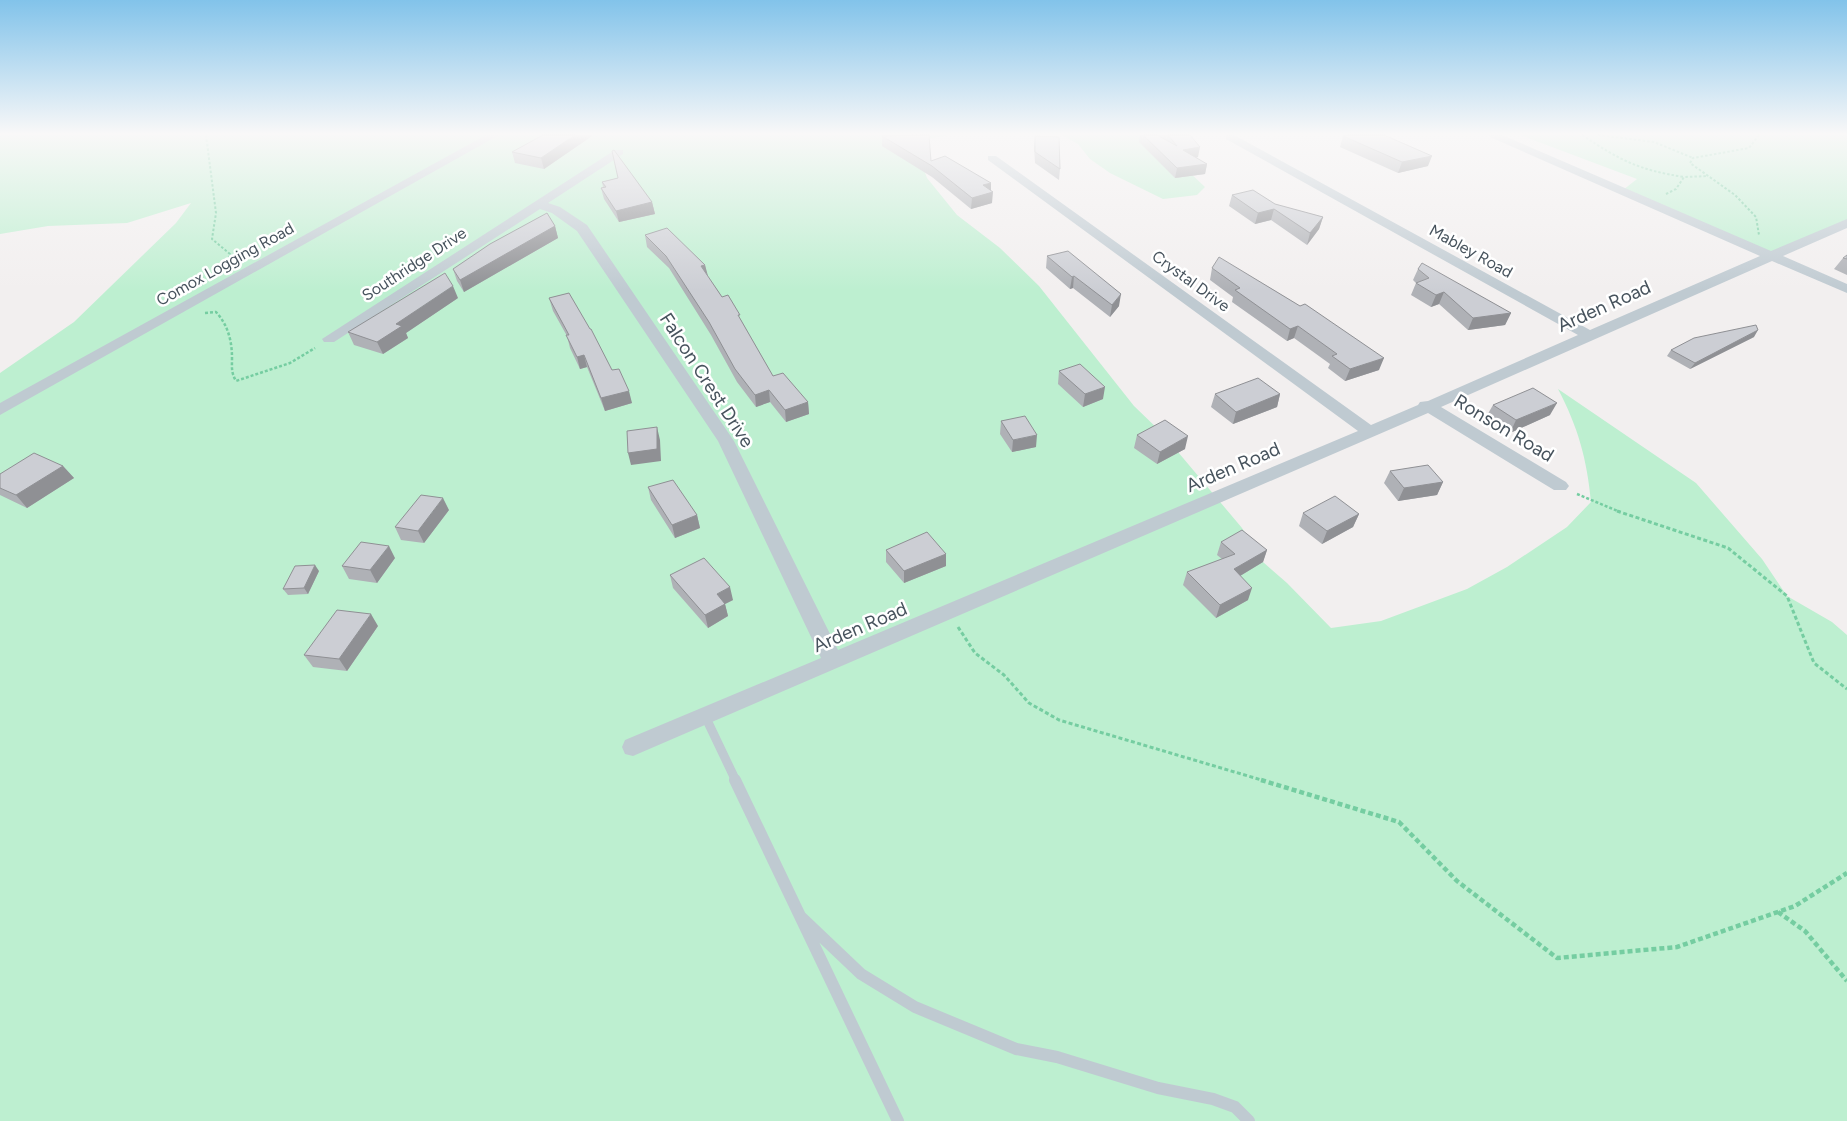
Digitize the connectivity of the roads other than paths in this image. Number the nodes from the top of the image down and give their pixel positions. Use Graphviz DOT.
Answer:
graph roads {
  1 [pos="397,187"];
  2 [pos="564,187"];
  3 [pos="1032,187"];
  4 [pos="1321,187"];
  5 [pos="1616,187"];
  6 [pos="538,204"];
  7 [pos="1847,223"];
  8 [pos="1768,253"];
  9 [pos="1847,289"];
  10 [pos="1590,336"];
  11 [pos="329,340"];
  12 [pos="1426,405"];
  13 [pos="0,410"];
  14 [pos="1370,432"];
  15 [pos="1560,486"];
  16 [pos="833,661"];
  17 [pos="705,716"];
  18 [pos="633,747"];
  19 [pos="801,917"];
  20 [pos="898,1121"];
  21 [pos="1249,1121"];
  1 -- 13 [label="street, Comox Logging Road"];
  2 -- 6 [label="street, Southridge Drive"];
  3 -- 14 [label="street, Crystal Drive"];
  4 -- 10 [label="street, Mabley Road"];
  5 -- 8 [label="street"];
  6 -- 11 [label="street, Southridge Drive"];
  6 -- 16 [label="street, Falcon Crest Drive"];
  7 -- 8 [label="street, Arden Road"];
  8 -- 9 [label="street"];
  8 -- 10 [label="street, Arden Road"];
  10 -- 12 [label="street, Arden Road"];
  12 -- 14 [label="street, Arden Road"];
  12 -- 15 [label="street, Ronson Road"];
  14 -- 16 [label="street, Arden Road"];
  16 -- 17 [label="street, Arden Road"];
  17 -- 18 [label="street, Arden Road"];
  17 -- 19 [label="lane"];
  19 -- 20 [label="lane"];
  19 -- 21 [label="lane"];
}
